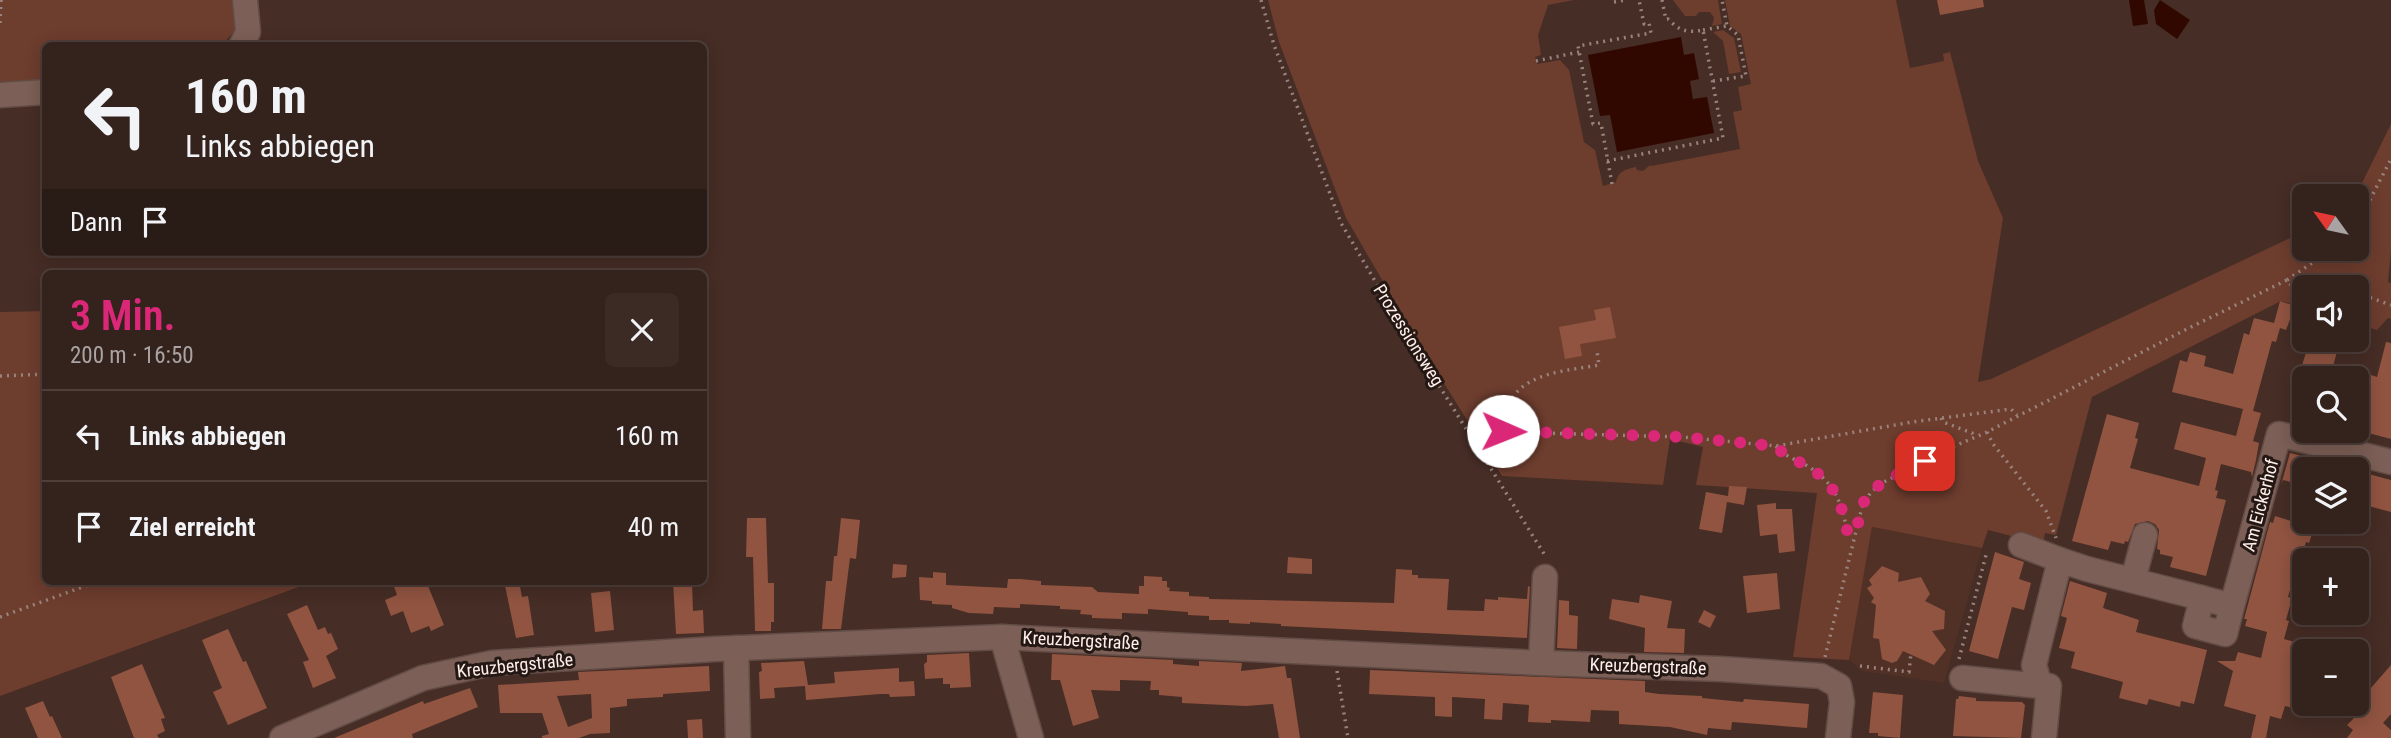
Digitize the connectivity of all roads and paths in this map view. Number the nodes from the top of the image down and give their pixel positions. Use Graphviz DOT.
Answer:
graph roads {
  1 [pos="1,0"];
  2 [pos="245,0"];
  3 [pos="1261,0"];
  4 [pos="1626,0"];
  5 [pos="1639,0"];
  6 [pos="1662,0"];
  7 [pos="1722,0"];
  8 [pos="1614,2"];
  9 [pos="0,23"];
  10 [pos="1727,26"];
  11 [pos="1703,30"];
  12 [pos="243,42"];
  13 [pos="1579,52"];
  14 [pos="1536,61"];
  15 [pos="1713,81"];
  16 [pos="42,92"];
  17 [pos="0,95"];
  18 [pos="2391,159"];
  19 [pos="1607,161"];
  20 [pos="1612,184"];
  21 [pos="2370,200"];
  22 [pos="2315,261"];
  23 [pos="2287,280"];
  24 [pos="2292,284"];
  25 [pos="2369,297"];
  26 [pos="2391,305"];
  27 [pos="1597,351"];
  28 [pos="42,374"];
  29 [pos="0,376"];
  30 [pos="2017,415"];
  31 [pos="1941,418"];
  32 [pos="1469,430"];
  33 [pos="1503,431"];
  34 [pos="1987,432"];
  35 [pos="1975,438"];
  36 [pos="1776,446"];
  37 [pos="2391,462"];
  38 [pos="1856,534"];
  39 [pos="2145,535"];
  40 [pos="2021,545"];
  41 [pos="2059,550"];
  42 [pos="1986,555"];
  43 [pos="1545,577"];
  44 [pos="2133,580"];
  45 [pos="83,585"];
  46 [pos="0,617"];
  47 [pos="1002,637"];
  48 [pos="736,648"];
  49 [pos="1336,653"];
  50 [pos="1911,653"];
  51 [pos="1541,663"];
  52 [pos="1860,666"];
  53 [pos="1821,676"];
  54 [pos="1962,678"];
  55 [pos="2040,686"];
  56 [pos="282,738"];
  57 [pos="738,738"];
  58 [pos="1031,738"];
  59 [pos="1348,738"];
  60 [pos="1838,738"];
  61 [pos="2044,738"];
  1 -- 9 [label="path"];
  2 -- 12 [label="street"];
  3 -- 32 [label="path, Prozessionsweg"];
  4 -- 8 [label="path"];
  5 -- 13 [label="path"];
  6 -- 11 [label="path"];
  7 -- 10 [label="path"];
  10 -- 11 [label="path"];
  10 -- 15 [label="path"];
  11 -- 15 [label="path"];
  13 -- 14 [label="path"];
  13 -- 19 [label="path"];
  15 -- 19 [label="path"];
  16 -- 17 [label="street"];
  18 -- 21 [label="path"];
  19 -- 20 [label="path"];
  22 -- 23 [label="path"];
  23 -- 24 [label="path"];
  23 -- 30 [label="path"];
  25 -- 26 [label="path"];
  27 -- 33 [label="path"];
  28 -- 29 [label="path"];
  30 -- 31 [label="path"];
  30 -- 34 [label="path"];
  31 -- 35 [label="path"];
  31 -- 36 [label="path"];
  32 -- 33 [label="path"];
  32 -- 43 [label="path, Prozessionsweg"];
  33 -- 36 [label="path"];
  34 -- 35 [label="path"];
  34 -- 41 [label="path"];
  35 -- 38 [label="path"];
  36 -- 38 [label="path"];
  37 -- 44 [label="street, Am Eickerhof"];
  38 -- 53 [label="path"];
  39 -- 44 [label="street"];
  40 -- 41 [label="street, Am Eickerhof"];
  41 -- 44 [label="street, Am Eickerhof"];
  41 -- 55 [label="street"];
  42 -- 54 [label="path"];
  43 -- 51 [label="street"];
  45 -- 46 [label="path"];
  47 -- 48 [label="street, Kreuzbergstraße"];
  47 -- 49 [label="street, Kreuzbergstraße"];
  47 -- 58 [label="street"];
  48 -- 56 [label="street, Kreuzbergstraße"];
  48 -- 57 [label="street"];
  49 -- 51 [label="street, Kreuzbergstraße"];
  49 -- 59 [label="path"];
  50 -- 52 [label="path"];
  51 -- 53 [label="street, Kreuzbergstraße"];
  53 -- 60 [label="street"];
  54 -- 55 [label="street"];
  55 -- 61 [label="street"];
}
